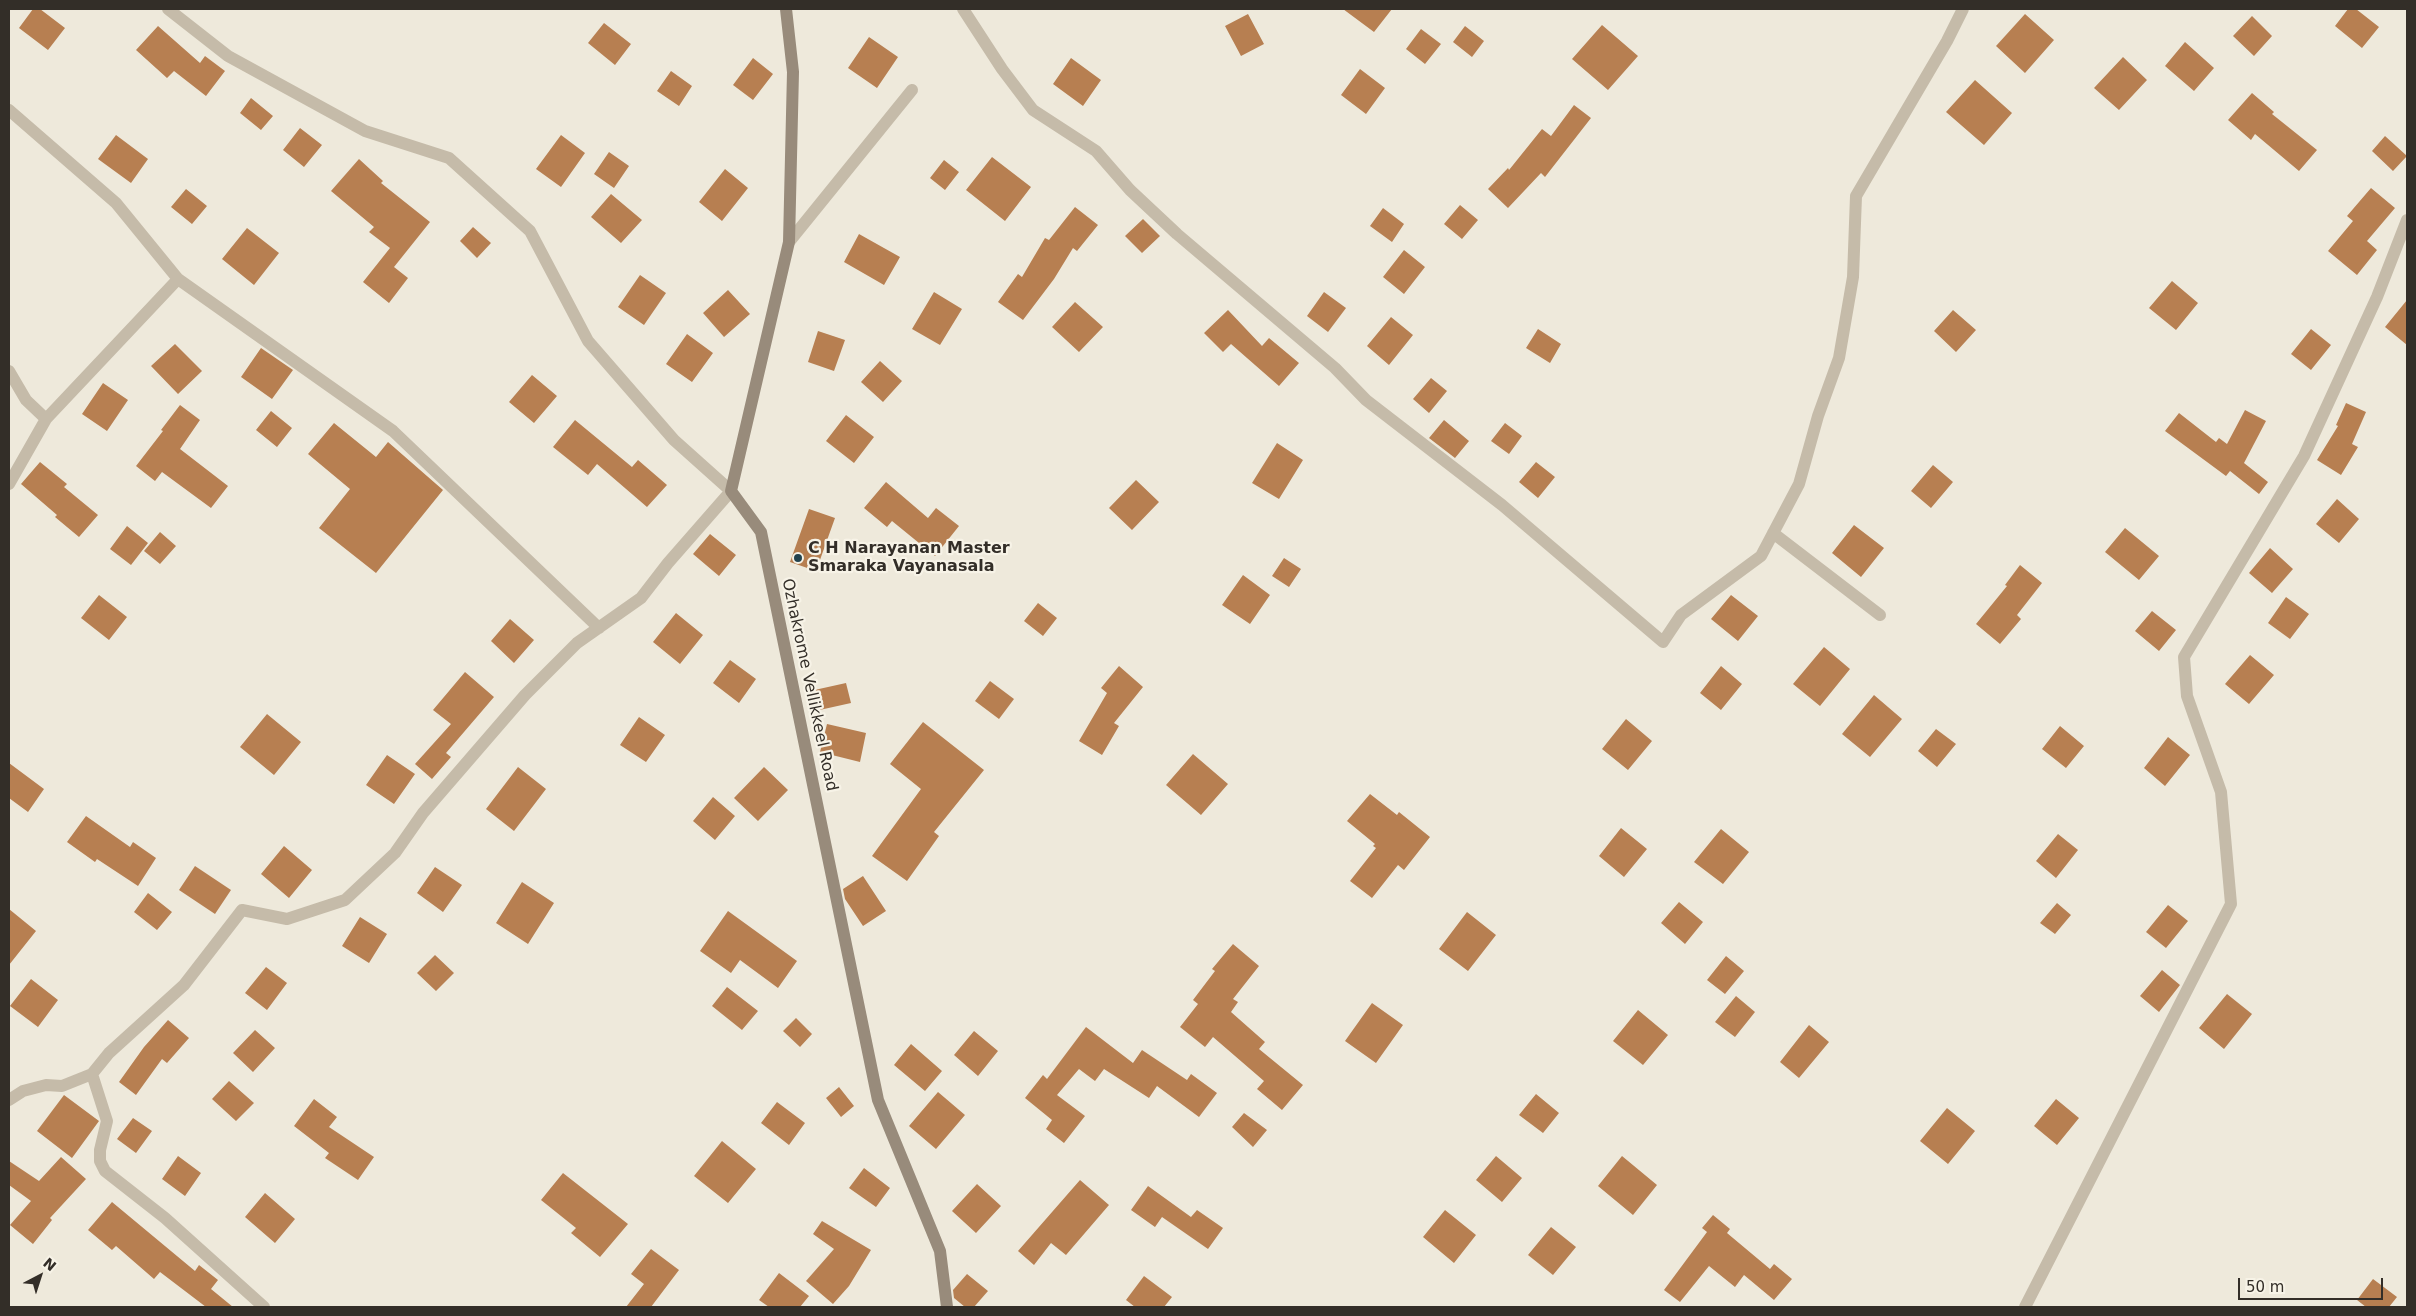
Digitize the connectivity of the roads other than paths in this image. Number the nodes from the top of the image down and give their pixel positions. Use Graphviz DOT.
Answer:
graph roads {
  1 [pos="168,9"];
  2 [pos="786,9"];
  3 [pos="963,9"];
  4 [pos="1963,9"];
  5 [pos="912,90"];
  6 [pos="9,110"];
  7 [pos="2407,220"];
  8 [pos="789,242"];
  9 [pos="178,279"];
  10 [pos="9,371"];
  11 [pos="46,419"];
  12 [pos="9,484"];
  13 [pos="731,491"];
  14 [pos="1773,533"];
  15 [pos="1880,614"];
  16 [pos="599,628"];
  17 [pos="92,1074"];
  18 [pos="9,1100"];
  19 [pos="264,1307"];
  20 [pos="947,1307"];
  21 [pos="2025,1307"];
  1 -- 13 [label="street"];
  2 -- 8 [label="main road"];
  3 -- 14 [label="street"];
  4 -- 14 [label="street"];
  5 -- 8 [label="street"];
  6 -- 9 [label="street"];
  7 -- 21 [label="street"];
  8 -- 13 [label="main road"];
  9 -- 11 [label="street"];
  9 -- 16 [label="street"];
  10 -- 11 [label="street"];
  11 -- 12 [label="street"];
  13 -- 16 [label="street"];
  13 -- 20 [label="main road, Ozhakrome Vellikkeel Road"];
  14 -- 15 [label="street"];
  16 -- 17 [label="street"];
  17 -- 18 [label="street"];
  17 -- 19 [label="street"];
}
